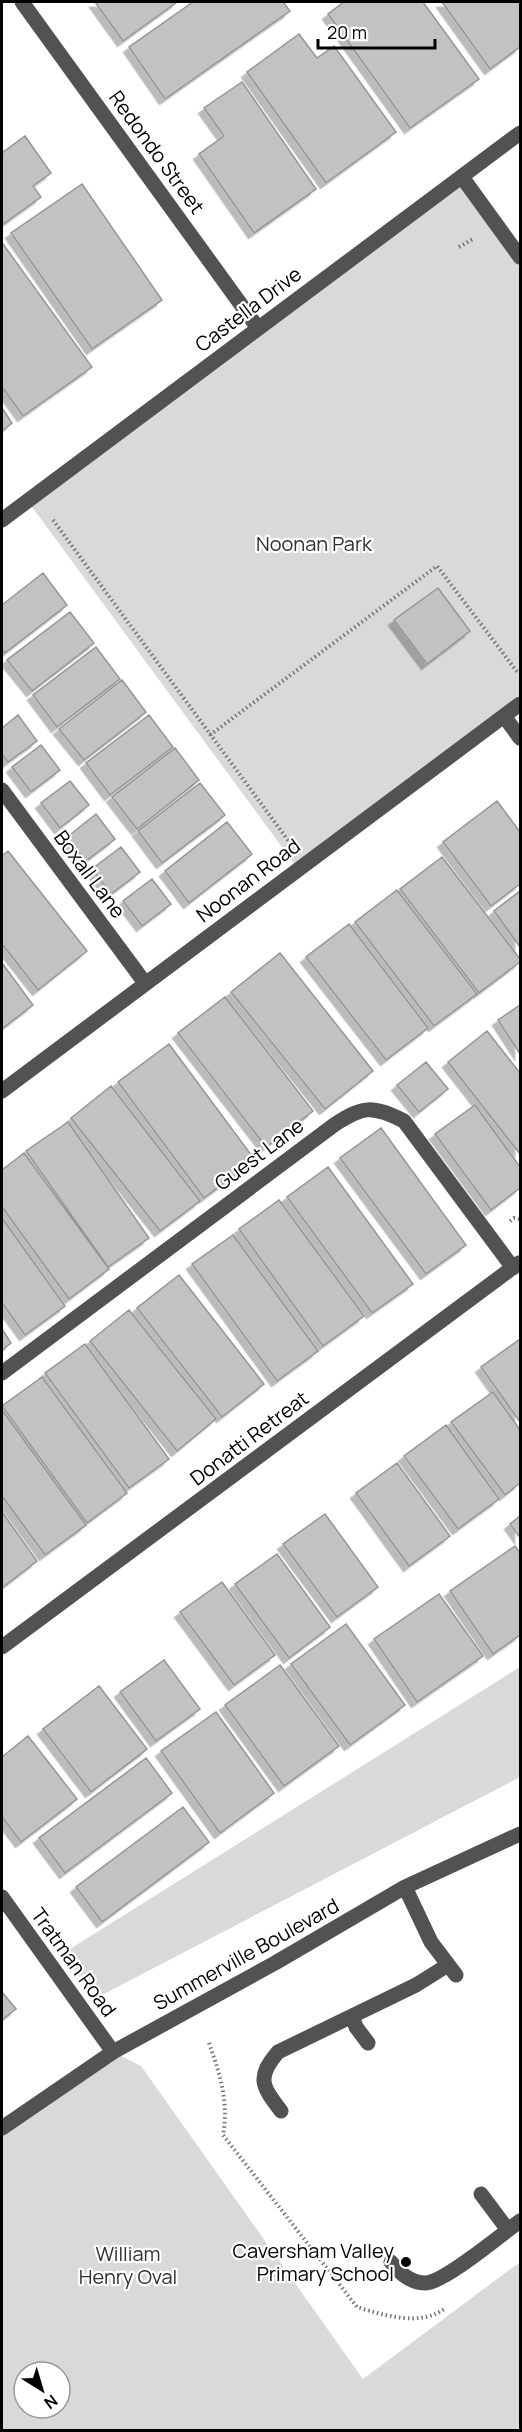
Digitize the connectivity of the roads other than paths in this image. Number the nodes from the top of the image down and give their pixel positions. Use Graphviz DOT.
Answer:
graph roads {
  1 [pos="22,2"];
  2 [pos="520,133"];
  3 [pos="462,177"];
  4 [pos="520,257"];
  5 [pos="258,328"];
  6 [pos="2,520"];
  7 [pos="520,704"];
  8 [pos="504,716"];
  9 [pos="520,738"];
  10 [pos="2,790"];
  11 [pos="145,983"];
  12 [pos="2,1090"];
  13 [pos="517,1265"];
  14 [pos="2,1373"];
  15 [pos="2,1647"];
  16 [pos="520,1834"];
  17 [pos="405,1887"];
  18 [pos="2,1897"];
  19 [pos="352,2016"];
  20 [pos="368,2043"];
  21 [pos="113,2052"];
  22 [pos="281,2111"];
  23 [pos="2,2128"];
  24 [pos="481,2194"];
  25 [pos="520,2221"];
  26 [pos="507,2230"];
  27 [pos="391,2262"];
  1 -- 5 [label="street, Redondo Street"];
  2 -- 3 [label="street, Castella Drive"];
  3 -- 4 [label="street"];
  3 -- 5 [label="street, Castella Drive"];
  5 -- 6 [label="street, Castella Drive"];
  7 -- 8 [label="street, Noonan Road"];
  8 -- 9 [label="street"];
  8 -- 11 [label="street, Noonan Road"];
  10 -- 11 [label="street, Boxall Lane"];
  11 -- 12 [label="street, Noonan Road"];
  13 -- 14 [label="street, Guest Lane"];
  13 -- 15 [label="street, Donatti Retreat"];
  16 -- 17 [label="street, Summerville Boulevard"];
  17 -- 19 [label="street"];
  17 -- 21 [label="street, Summerville Boulevard"];
  18 -- 21 [label="street, Tratman Road"];
  19 -- 20 [label="street"];
  19 -- 22 [label="street"];
  21 -- 23 [label="street, Summerville Boulevard"];
  24 -- 26 [label="street"];
  25 -- 26 [label="street"];
  26 -- 27 [label="street"];
}
